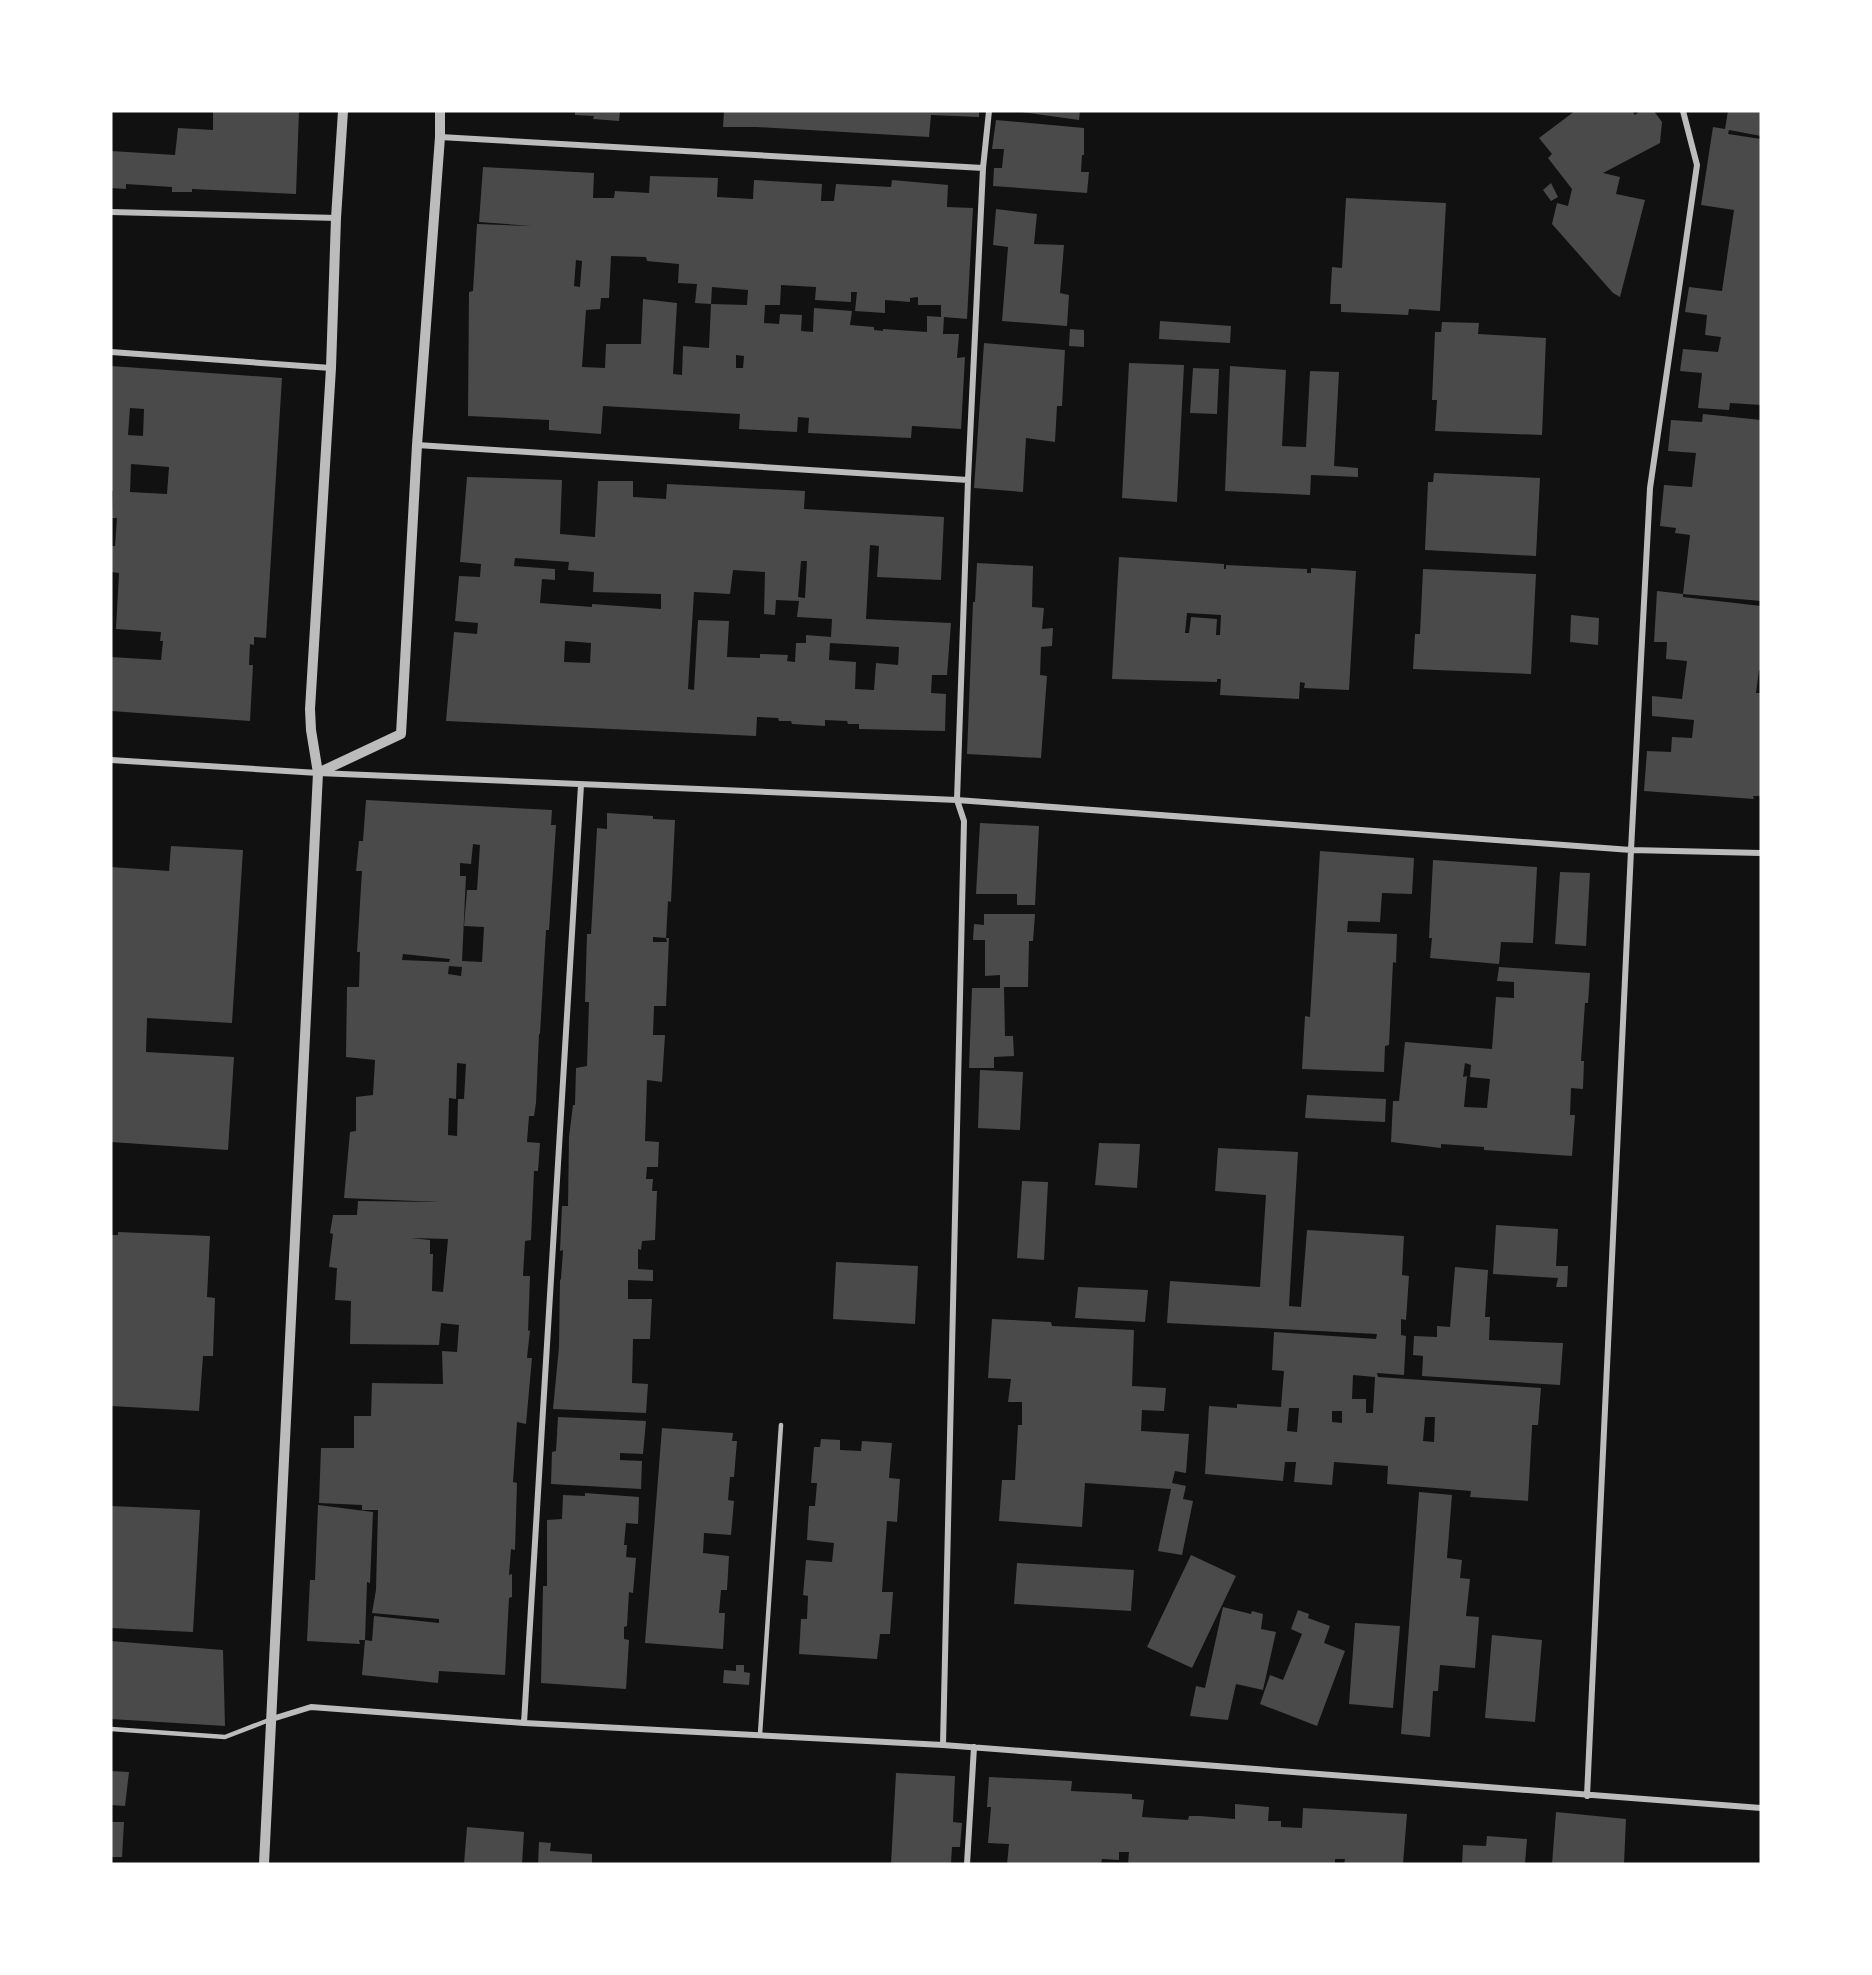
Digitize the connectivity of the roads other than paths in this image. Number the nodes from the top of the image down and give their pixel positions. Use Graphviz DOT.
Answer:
graph roads {
  1 [pos="343,111"];
  2 [pos="440,111"];
  3 [pos="989,111"];
  4 [pos="1683,111"];
  5 [pos="440,137"];
  6 [pos="983,168"];
  7 [pos="111,212"];
  8 [pos="336,218"];
  9 [pos="111,352"];
  10 [pos="331,368"];
  11 [pos="417,445"];
  12 [pos="968,480"];
  13 [pos="111,760"];
  14 [pos="318,773"];
  15 [pos="581,785"];
  16 [pos="957,800"];
  17 [pos="1631,850"];
  18 [pos="1761,853"];
  19 [pos="781,1425"];
  20 [pos="272,1719"];
  21 [pos="524,1723"];
  22 [pos="111,1729"];
  23 [pos="760,1734"];
  24 [pos="943,1744"];
  25 [pos="974,1747"];
  26 [pos="1587,1796"];
  27 [pos="1761,1808"];
  28 [pos="264,1864"];
  29 [pos="967,1864"];
  1 -- 8 [label="street"];
  2 -- 5 [label="street"];
  3 -- 6 [label="street"];
  4 -- 17 [label="street"];
  5 -- 6 [label="street"];
  5 -- 11 [label="street"];
  6 -- 12 [label="street"];
  7 -- 8 [label="street"];
  8 -- 10 [label="street"];
  9 -- 10 [label="street"];
  10 -- 14 [label="street"];
  11 -- 12 [label="street"];
  11 -- 14 [label="street"];
  12 -- 16 [label="street"];
  13 -- 14 [label="street"];
  14 -- 15 [label="street"];
  14 -- 20 [label="street"];
  15 -- 16 [label="street"];
  15 -- 21 [label="street"];
  16 -- 17 [label="street"];
  16 -- 24 [label="street"];
  17 -- 18 [label="street"];
  17 -- 26 [label="street"];
  19 -- 23 [label="lane"];
  20 -- 21 [label="street"];
  20 -- 22 [label="lane"];
  20 -- 28 [label="street"];
  21 -- 23 [label="street"];
  23 -- 24 [label="street"];
  24 -- 25 [label="street"];
  25 -- 26 [label="street"];
  25 -- 29 [label="street"];
  26 -- 27 [label="street"];
}
